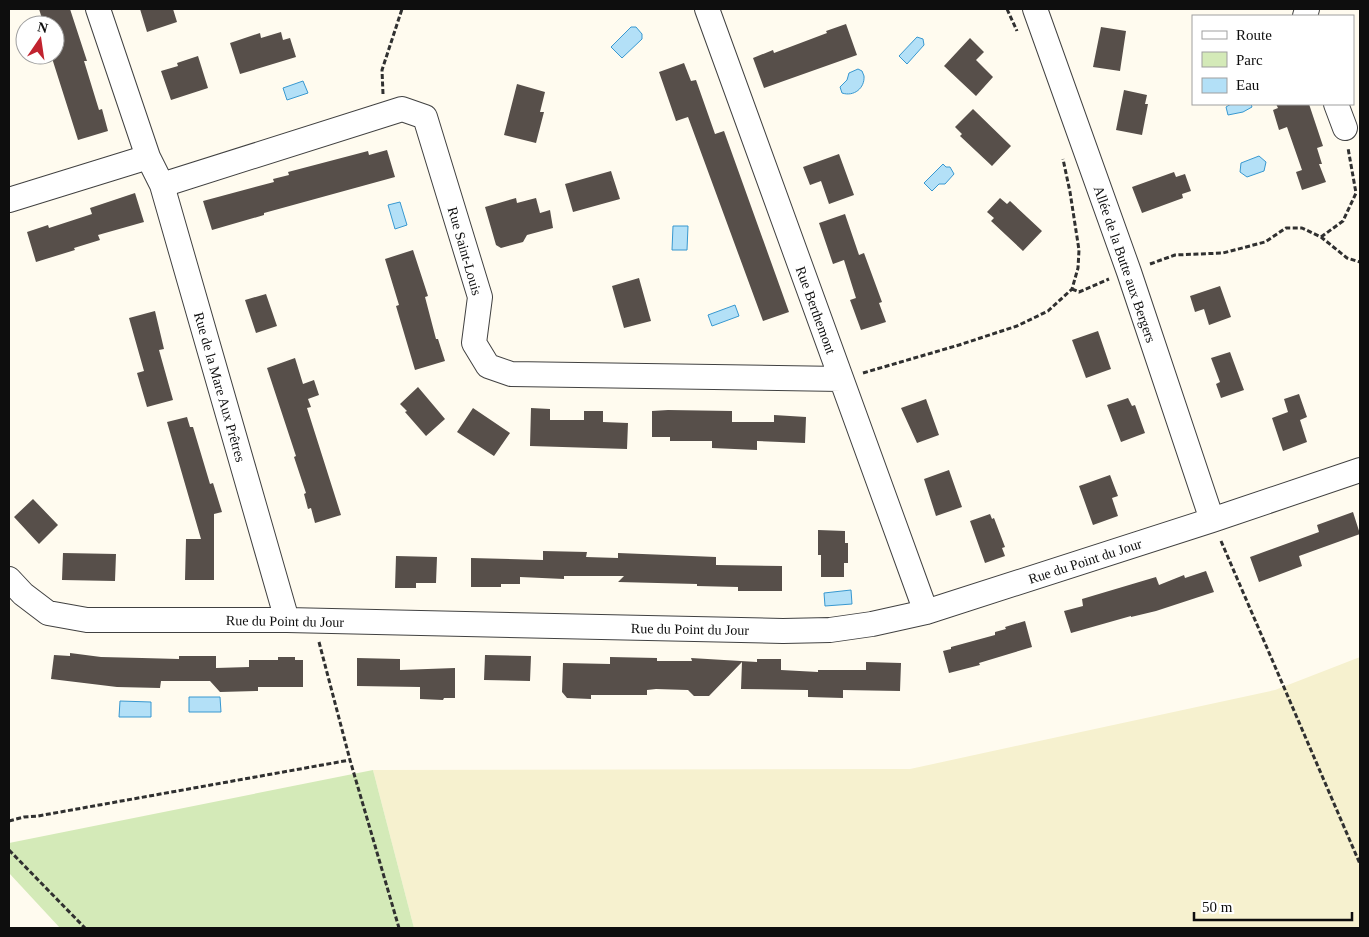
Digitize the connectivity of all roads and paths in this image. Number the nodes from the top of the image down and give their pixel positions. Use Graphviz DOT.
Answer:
graph roads {
  1 [pos="98,9"];
  2 [pos="402,9"];
  3 [pos="707,9"];
  4 [pos="1007,9"];
  5 [pos="1034,9"];
  6 [pos="1020,38"];
  7 [pos="1336,105"];
  8 [pos="383,114"];
  9 [pos="1345,128"];
  10 [pos="148,157"];
  11 [pos="1062,157"];
  12 [pos="162,185"];
  13 [pos="9,200"];
  14 [pos="1321,237"];
  15 [pos="1360,262"];
  16 [pos="1145,266"];
  17 [pos="1111,278"];
  18 [pos="1072,289"];
  19 [pos="841,379"];
  20 [pos="1360,470"];
  21 [pos="1212,520"];
  22 [pos="9,579"];
  23 [pos="926,612"];
  24 [pos="287,620"];
  25 [pos="314,621"];
  26 [pos="350,760"];
  27 [pos="9,821"];
  28 [pos="9,850"];
  29 [pos="1360,864"];
  30 [pos="85,928"];
  31 [pos="399,928"];
  1 -- 10 [label="street, Rue de la Mare Aux Prêtres"];
  2 -- 8 [label="path"];
  3 -- 19 [label="street, Rue Berthemont"];
  4 -- 6 [label="path"];
  5 -- 21 [label="street, Allée de la Butte aux Bergers"];
  7 -- 9 [label="street"];
  8 -- 12 [label="street, Rue Saint-Louis"];
  8 -- 19 [label="street, Rue Saint-Louis"];
  9 -- 14 [label="path"];
  10 -- 12 [label="street, Rue de la Mare Aux Prêtres"];
  10 -- 13 [label="street"];
  11 -- 18 [label="path"];
  12 -- 24 [label="street, Rue de la Mare Aux Prêtres"];
  14 -- 15 [label="path"];
  14 -- 16 [label="path"];
  17 -- 18 [label="path"];
  18 -- 19 [label="path"];
  19 -- 23 [label="street, Rue Berthemont"];
  20 -- 21 [label="street, Rue du Point du Jour"];
  21 -- 23 [label="street, Rue du Point du Jour"];
  21 -- 29 [label="path"];
  22 -- 24 [label="street, Rue du Point du Jour"];
  23 -- 25 [label="street, Rue du Point du Jour"];
  24 -- 25 [label="street, Rue du Point du Jour"];
  25 -- 26 [label="path"];
  26 -- 27 [label="path"];
  26 -- 31 [label="path"];
  28 -- 30 [label="path"];
}
